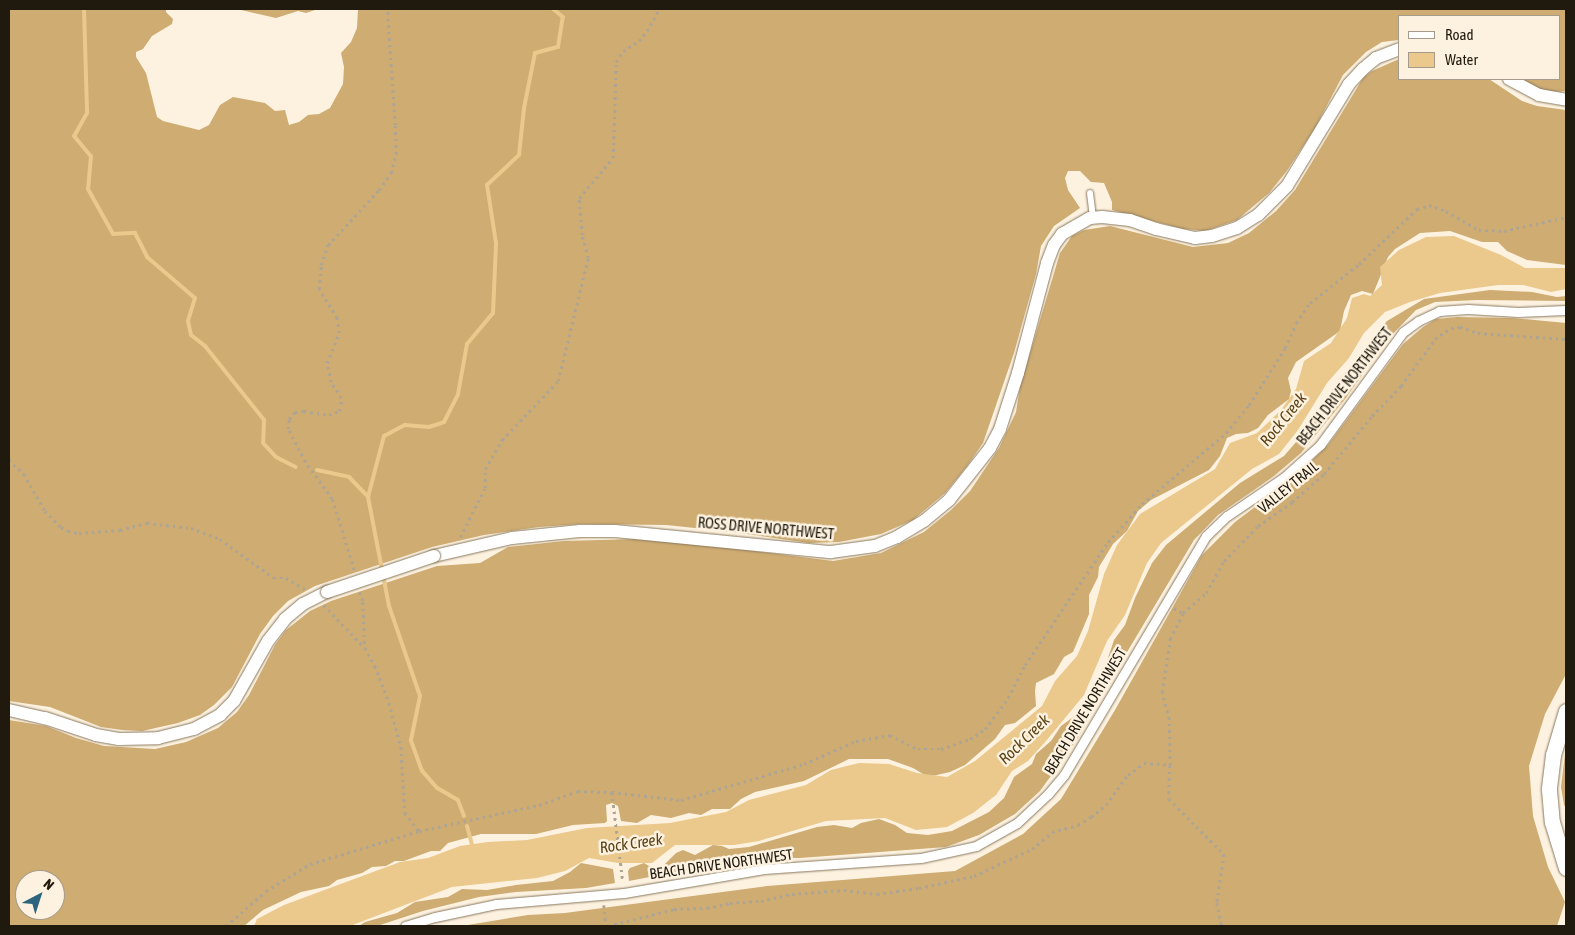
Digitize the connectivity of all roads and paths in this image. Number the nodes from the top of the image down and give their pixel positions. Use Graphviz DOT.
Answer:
graph roads {
  1 [pos="387,9"];
  2 [pos="658,9"];
  3 [pos="1398,49"];
  4 [pos="1511,80"];
  5 [pos="1566,100"];
  6 [pos="1090,193"];
  7 [pos="1566,217"];
  8 [pos="1093,218"];
  9 [pos="1566,310"];
  10 [pos="1566,339"];
  11 [pos="9,460"];
  12 [pos="454,550"];
  13 [pos="355,574"];
  14 [pos="358,583"];
  15 [pos="310,593"];
  16 [pos="323,596"];
  17 [pos="365,648"];
  18 [pos="9,710"];
  19 [pos="1566,712"];
  20 [pos="612,792"];
  21 [pos="419,831"];
  22 [pos="1566,868"];
  23 [pos="623,877"];
  24 [pos="604,894"];
  25 [pos="226,926"];
  26 [pos="405,926"];
  27 [pos="606,926"];
  28 [pos="1222,926"];
  1 -- 13 [label="path"];
  2 -- 12 [label="path"];
  3 -- 8 [label="street, ROSS DRIVE NORTHWEST"];
  4 -- 5 [label="street"];
  6 -- 8 [label="lane"];
  7 -- 20 [label="path"];
  8 -- 12 [label="street, ROSS DRIVE NORTHWEST"];
  9 -- 24 [label="street, BEACH DRIVE NORTHWEST"];
  10 -- 28 [label="path, VALLEY TRAIL"];
  11 -- 15 [label="path"];
  12 -- 16 [label="street, ROSS DRIVE NORTHWEST, bridge"];
  14 -- 17 [label="path"];
  16 -- 17 [label="path"];
  16 -- 18 [label="street, ROSS DRIVE NORTHWEST"];
  17 -- 21 [label="path"];
  19 -- 22 [label="street"];
  20 -- 21 [label="path"];
  20 -- 23 [label="path"];
  21 -- 25 [label="path"];
  24 -- 26 [label="street, BEACH DRIVE NORTHWEST"];
  24 -- 27 [label="path"];
}
